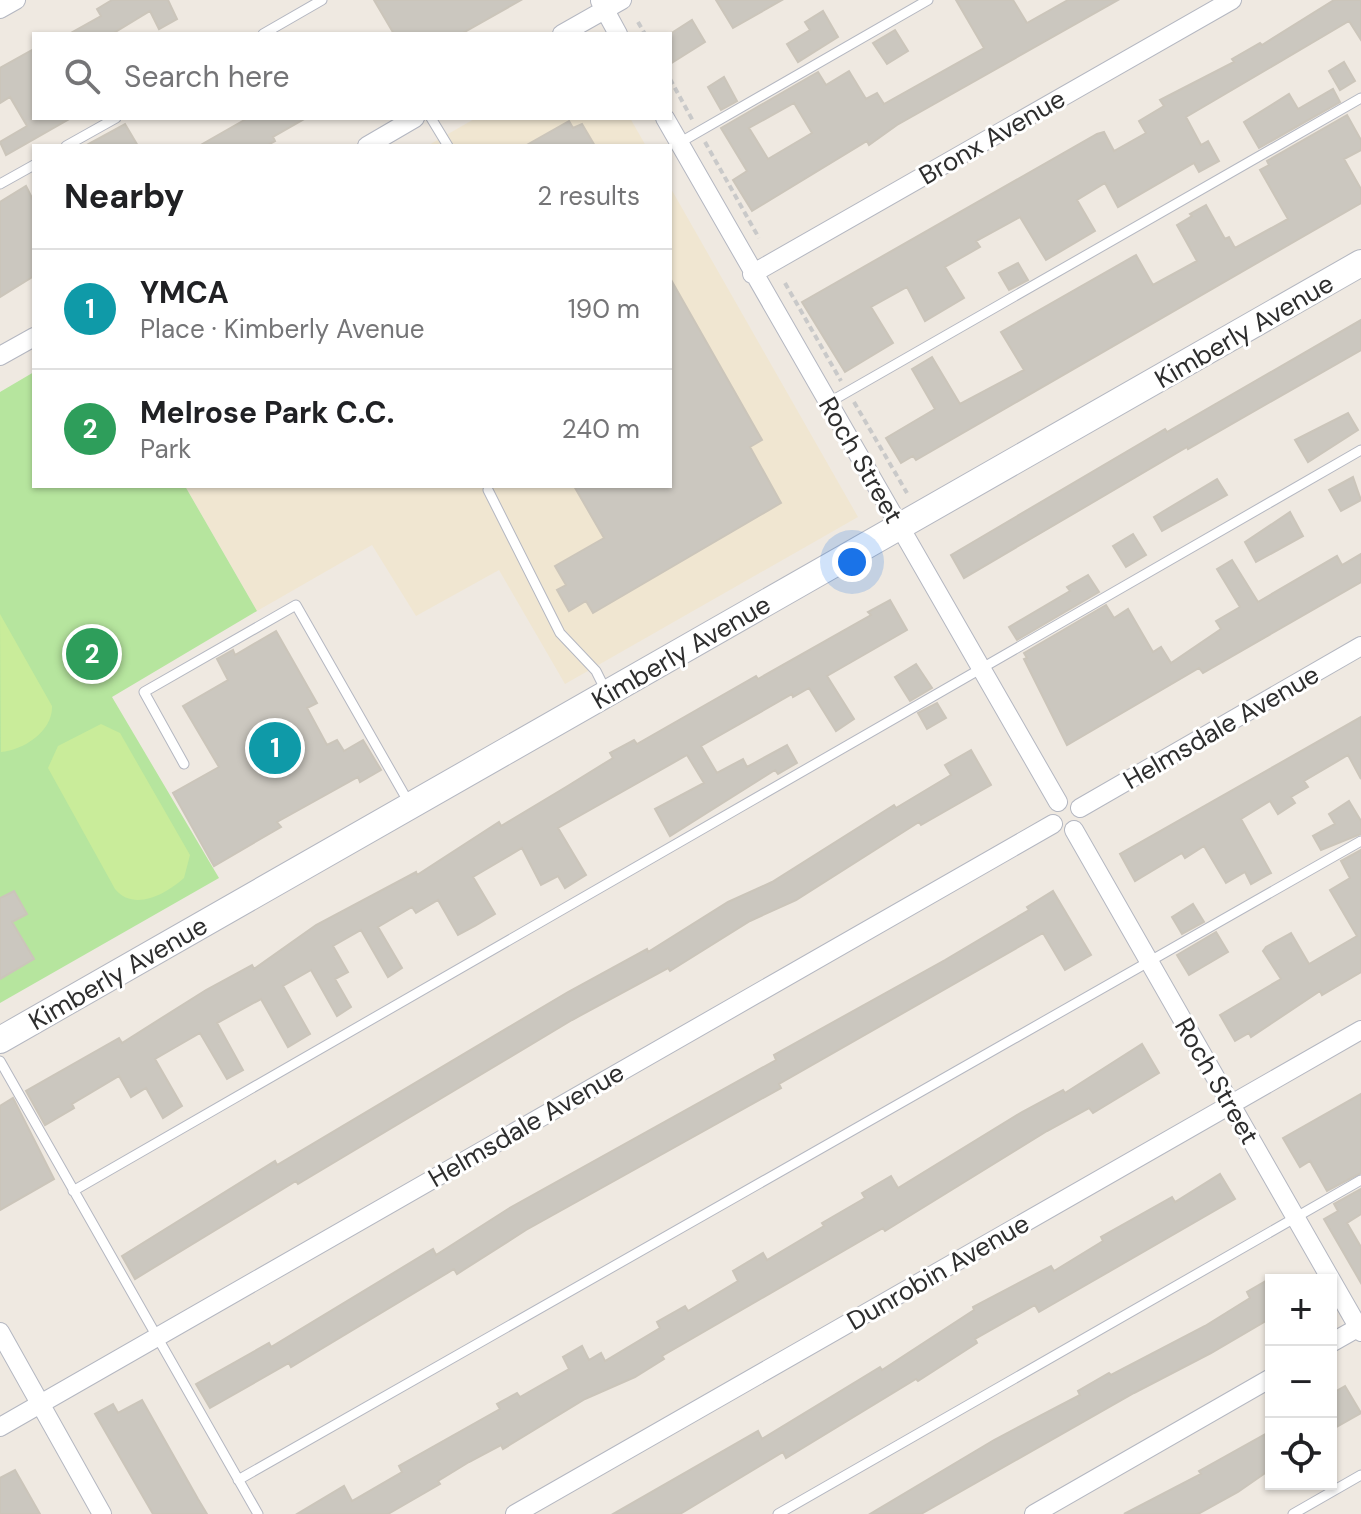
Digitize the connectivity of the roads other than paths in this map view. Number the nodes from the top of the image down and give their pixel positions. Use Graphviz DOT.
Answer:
graph roads {
  1 [pos="16,0"];
  2 [pos="322,0"];
  3 [pos="928,0"];
  4 [pos="1232,0"];
  5 [pos="609,3"];
  6 [pos="0,9"];
  7 [pos="266,32"];
  8 [pos="565,32"];
  9 [pos="617,32"];
  10 [pos="1361,98"];
  11 [pos="112,120"];
  12 [pos="412,120"];
  13 [pos="432,120"];
  14 [pos="666,120"];
  15 [pos="679,143"];
  16 [pos="70,144"];
  17 [pos="370,144"];
  18 [pos="447,144"];
  19 [pos="32,166"];
  20 [pos="0,184"];
  21 [pos="1361,263"];
  22 [pos="752,274"];
  23 [pos="32,338"];
  24 [pos="0,356"];
  25 [pos="828,403"];
  26 [pos="1361,450"];
  27 [pos="488,490"];
  28 [pos="900,528"];
  29 [pos="1361,646"];
  30 [pos="983,670"];
  31 [pos="607,694"];
  32 [pos="184,764"];
  33 [pos="1058,802"];
  34 [pos="411,806"];
  35 [pos="1080,808"];
  36 [pos="1053,824"];
  37 [pos="1074,830"];
  38 [pos="1361,841"];
  39 [pos="1148,961"];
  40 [pos="1361,1030"];
  41 [pos="0,1040"];
  42 [pos="0,1061"];
  43 [pos="1232,1104"];
  44 [pos="1361,1180"];
  45 [pos="73,1191"];
  46 [pos="1295,1218"];
  47 [pos="1360,1328"];
  48 [pos="0,1332"];
  49 [pos="158,1337"];
  50 [pos="1337,1340"];
  51 [pos="1265,1381"];
  52 [pos="40,1404"];
  53 [pos="0,1427"];
  54 [pos="1361,1475"];
  55 [pos="238,1480"];
  56 [pos="102,1514"];
  57 [pos="258,1514"];
  58 [pos="515,1514"];
  59 [pos="778,1514"];
  60 [pos="1034,1514"];
  61 [pos="1293,1514"];
  1 -- 6 [label="street"];
  2 -- 7 [label="lane"];
  3 -- 15 [label="lane"];
  4 -- 22 [label="street, Bronx Avenue"];
  5 -- 8 [label="street"];
  5 -- 9 [label="street"];
  10 -- 25 [label="lane"];
  11 -- 16 [label="lane"];
  12 -- 17 [label="street"];
  13 -- 18 [label="lane"];
  14 -- 15 [label="street, Roch Street"];
  15 -- 22 [label="street, Roch Street"];
  19 -- 20 [label="lane"];
  21 -- 28 [label="street, Kimberly Avenue"];
  22 -- 25 [label="street, Roch Street"];
  23 -- 24 [label="street"];
  25 -- 28 [label="street, Roch Street"];
  26 -- 30 [label="lane"];
  27 -- 31 [label="lane"];
  28 -- 30 [label="street, Roch Street"];
  28 -- 31 [label="street, Kimberly Avenue"];
  29 -- 35 [label="street, Helmsdale Avenue"];
  30 -- 33 [label="street, Roch Street"];
  30 -- 45 [label="lane"];
  31 -- 34 [label="street, Kimberly Avenue"];
  32 -- 34 [label="lane"];
  33 -- 35 [label="street"];
  33 -- 36 [label="street"];
  34 -- 41 [label="street, Kimberly Avenue"];
  35 -- 37 [label="street"];
  36 -- 37 [label="street"];
  36 -- 49 [label="street, Helmsdale Avenue"];
  37 -- 39 [label="street, Roch Street"];
  38 -- 39 [label="lane"];
  39 -- 43 [label="street, Roch Street"];
  39 -- 55 [label="lane"];
  40 -- 43 [label="street, Dunrobin Avenue"];
  42 -- 45 [label="lane"];
  43 -- 46 [label="street, Roch Street"];
  43 -- 58 [label="street, Dunrobin Avenue"];
  44 -- 46 [label="lane"];
  45 -- 49 [label="lane"];
  46 -- 47 [label="street, Roch Street"];
  46 -- 59 [label="lane"];
  47 -- 50 [label="street"];
  48 -- 52 [label="street"];
  49 -- 52 [label="street, Helmsdale Avenue"];
  49 -- 55 [label="lane"];
  51 -- 60 [label="street"];
  52 -- 53 [label="street, Helmsdale Avenue"];
  52 -- 56 [label="street"];
  54 -- 61 [label="lane"];
  55 -- 57 [label="lane"];
}
